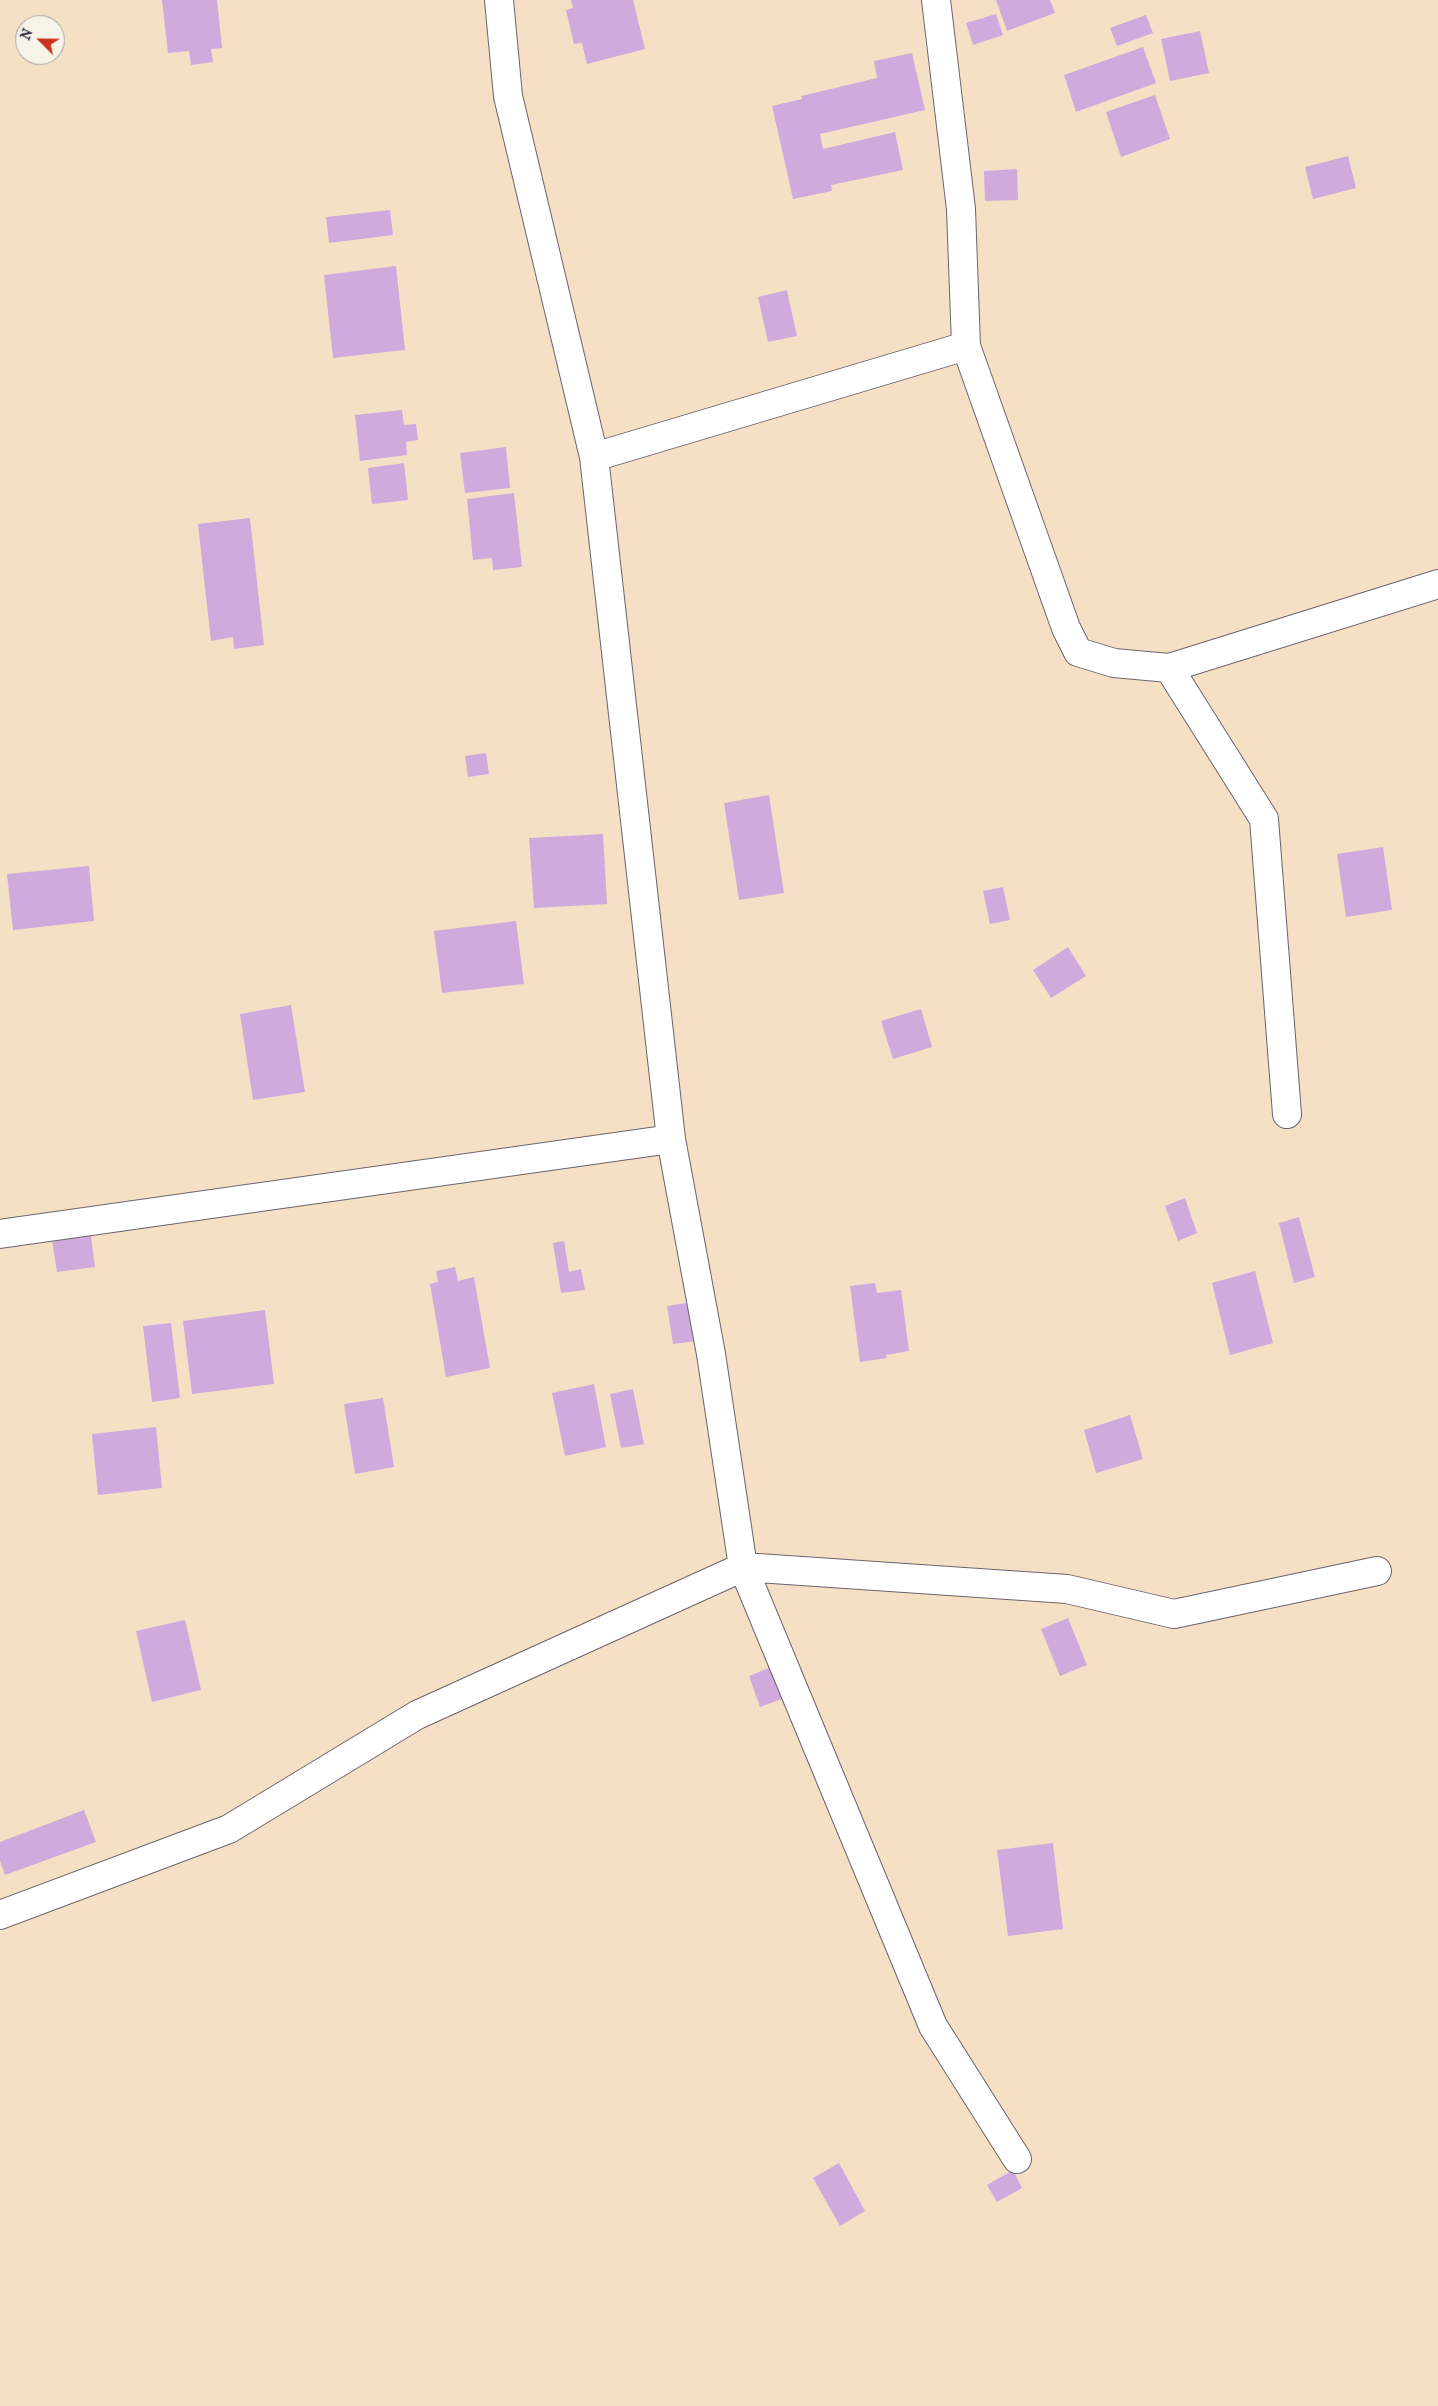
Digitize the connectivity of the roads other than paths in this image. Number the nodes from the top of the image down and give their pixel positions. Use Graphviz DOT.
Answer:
graph roads {
  1 [pos="499,0"];
  2 [pos="936,0"];
  3 [pos="966,346"];
  4 [pos="594,457"];
  5 [pos="1438,584"];
  6 [pos="1169,668"];
  7 [pos="1287,1114"];
  8 [pos="670,1139"];
  9 [pos="0,1234"];
  10 [pos="743,1567"];
  11 [pos="1377,1571"];
  12 [pos="0,1914"];
  13 [pos="1017,2159"];
  1 -- 4 [label="street"];
  2 -- 3 [label="street"];
  3 -- 4 [label="street"];
  3 -- 6 [label="street"];
  4 -- 8 [label="street"];
  5 -- 6 [label="street"];
  6 -- 7 [label="street"];
  8 -- 9 [label="street"];
  8 -- 10 [label="street"];
  10 -- 11 [label="street"];
  10 -- 12 [label="street"];
  10 -- 13 [label="street"];
}
